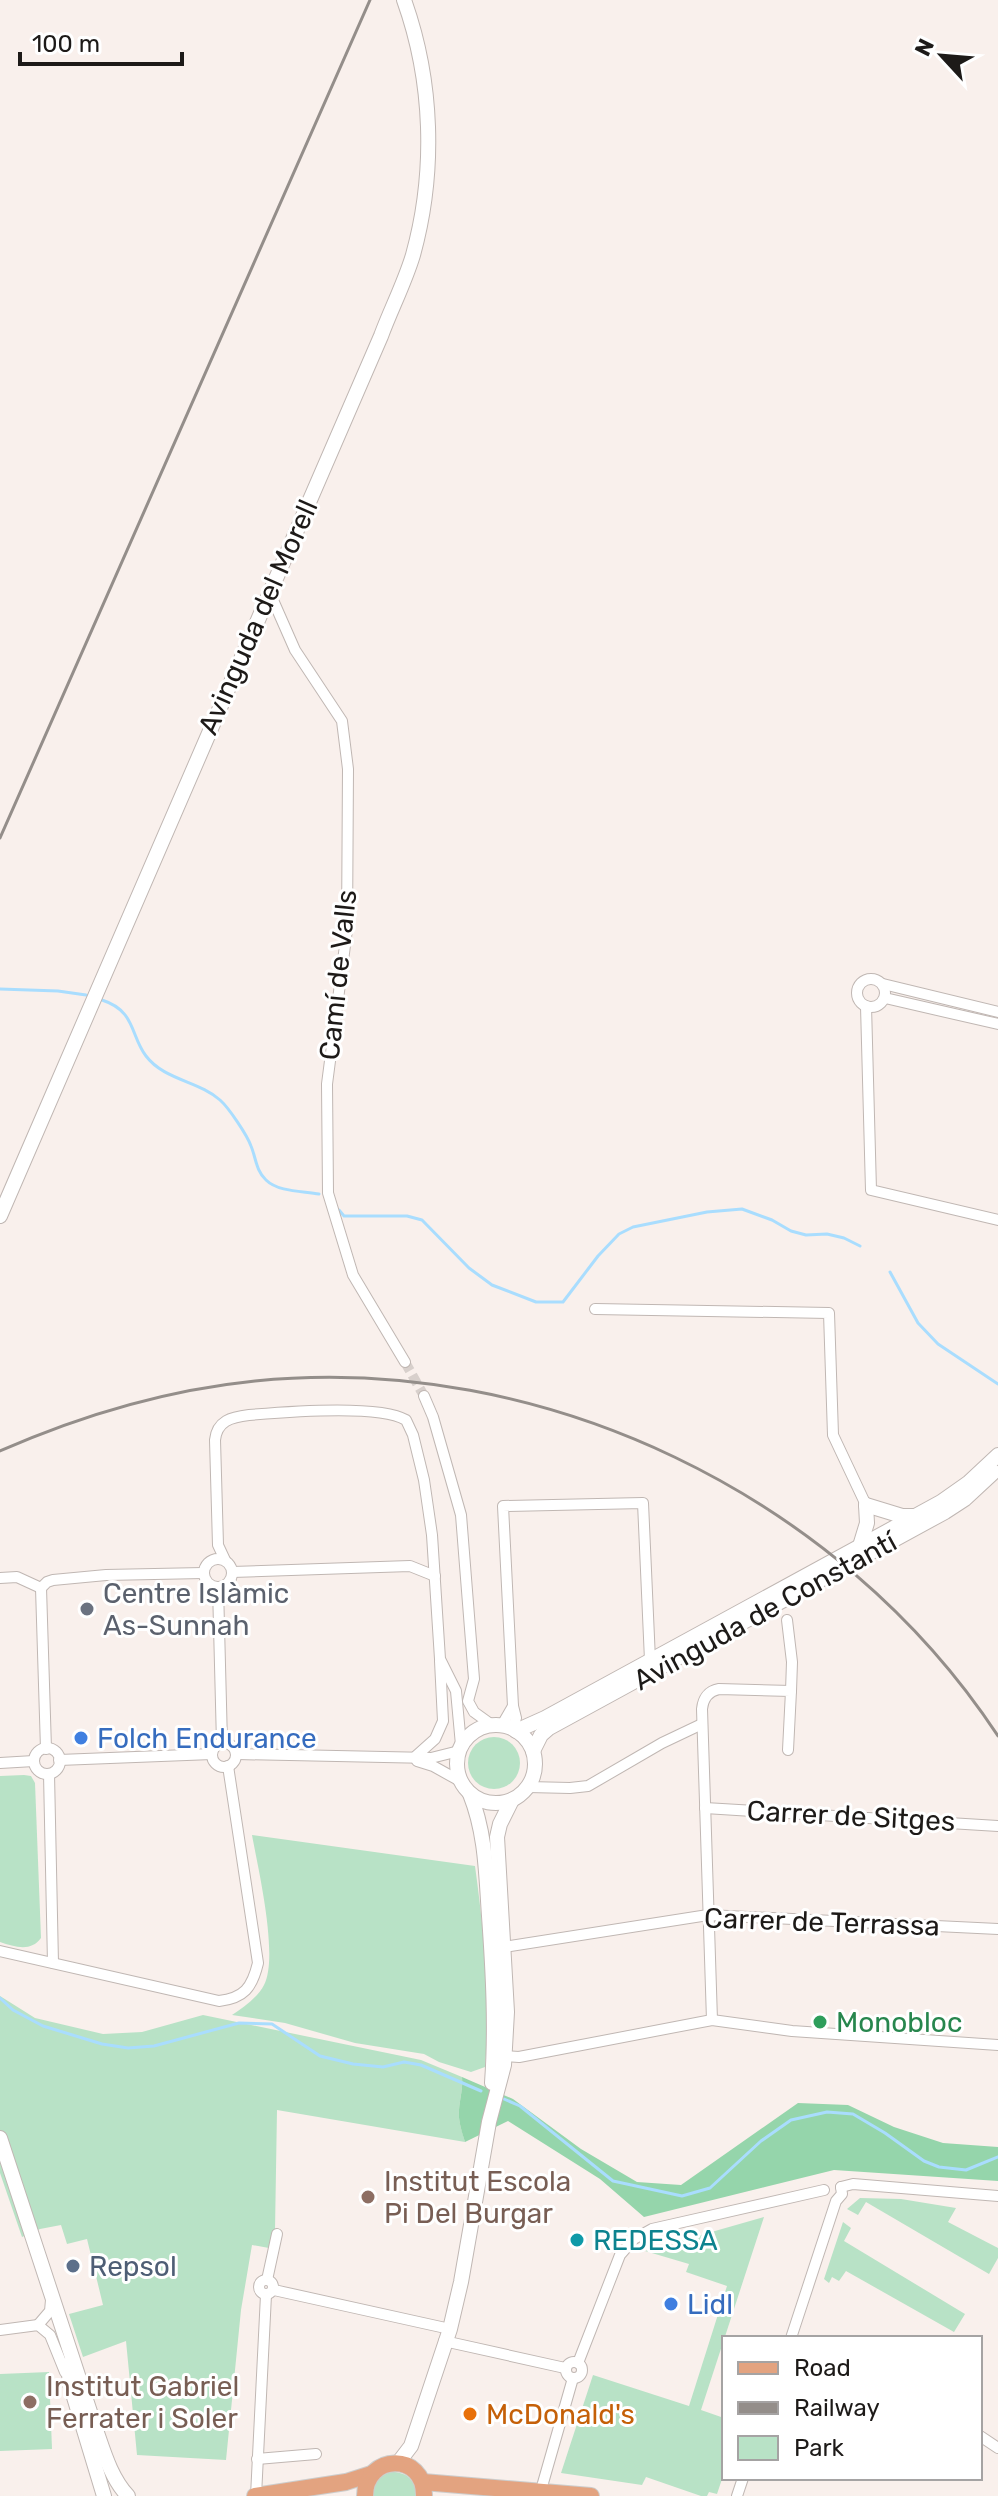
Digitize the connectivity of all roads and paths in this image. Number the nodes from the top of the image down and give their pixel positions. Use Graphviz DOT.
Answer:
graph roads {
  1 [pos="404,0"];
  2 [pos="269,591"];
  3 [pos="883,984"];
  4 [pos="885,998"];
  5 [pos="866,1006"];
  6 [pos="998,1012"];
  7 [pos="998,1024"];
  8 [pos="0,1216"];
  9 [pos="998,1220"];
  10 [pos="595,1309"];
  11 [pos="405,1362"];
  12 [pos="424,1396"];
  13 [pos="998,1455"];
  14 [pos="998,1468"];
  15 [pos="965,1499"];
  16 [pos="866,1505"];
  17 [pos="916,1516"];
  18 [pos="886,1535"];
  19 [pos="860,1546"];
  20 [pos="434,1555"];
  21 [pos="225,1560"];
  22 [pos="410,1566"];
  23 [pos="232,1572"];
  24 [pos="203,1573"];
  25 [pos="435,1576"];
  26 [pos="0,1578"];
  27 [pos="218,1587"];
  28 [pos="41,1588"];
  29 [pos="775,1606"];
  30 [pos="787,1620"];
  31 [pos="743,1624"];
  32 [pos="440,1659"];
  33 [pos="651,1663"];
  34 [pos="473,1664"];
  35 [pos="791,1691"];
  36 [pos="569,1717"];
  37 [pos="702,1724"];
  38 [pos="506,1727"];
  39 [pos="222,1743"];
  40 [pos="462,1745"];
  41 [pos="46,1749"];
  42 [pos="788,1750"];
  43 [pos="533,1751"];
  44 [pos="212,1754"];
  45 [pos="237,1754"];
  46 [pos="416,1756"];
  47 [pos="404,1757"];
  48 [pos="59,1760"];
  49 [pos="34,1761"];
  50 [pos="0,1763"];
  51 [pos="228,1766"];
  52 [pos="49,1774"];
  53 [pos="460,1781"];
  54 [pos="528,1787"];
  55 [pos="470,1794"];
  56 [pos="512,1800"];
  57 [pos="705,1808"];
  58 [pos="998,1826"];
  59 [pos="491,1847"];
  60 [pos="708,1915"];
  61 [pos="53,1926"];
  62 [pos="998,1929"];
  63 [pos="504,1947"];
  64 [pos="0,1951"];
  65 [pos="38,1959"];
  66 [pos="492,1962"];
  67 [pos="53,1963"];
  68 [pos="64,1966"];
  69 [pos="712,2020"];
  70 [pos="998,2045"];
  71 [pos="505,2056"];
  72 [pos="489,2122"];
  73 [pos="0,2138"];
  74 [pos="841,2187"];
  75 [pos="824,2190"];
  76 [pos="998,2196"];
  77 [pos="836,2201"];
  78 [pos="277,2234"];
  79 [pos="51,2292"];
  80 [pos="270,2292"];
  81 [pos="38,2325"];
  82 [pos="64,2329"];
  83 [pos="0,2330"];
  84 [pos="793,2336"];
  85 [pos="448,2337"];
  86 [pos="578,2363"];
  87 [pos="565,2368"];
  88 [pos="573,2378"];
  89 [pos="70,2384"];
  90 [pos="413,2446"];
  91 [pos="316,2454"];
  92 [pos="257,2459"];
  93 [pos="398,2463"];
  94 [pos="371,2474"];
  95 [pos="421,2483"];
  96 [pos="541,2490"];
  97 [pos="104,2496"];
  98 [pos="128,2496"];
  99 [pos="255,2496"];
  100 [pos="365,2496"];
  101 [pos="591,2496"];
  1 -- 2 [label="main road, Avinguda del Morell"];
  2 -- 8 [label="main road, Avinguda del Morell"];
  2 -- 11 [label="street, Camí de Valls"];
  3 -- 4 [label="street"];
  3 -- 5 [label="street"];
  3 -- 6 [label="street"];
  4 -- 5 [label="street"];
  4 -- 7 [label="street"];
  5 -- 9 [label="street"];
  10 -- 16 [label="street"];
  12 -- 34 [label="street"];
  13 -- 17 [label="main road"];
  14 -- 15 [label="main road, Avinguda de Constantí"];
  15 -- 18 [label="main road"];
  15 -- 29 [label="main road, Avinguda de Constantí"];
  16 -- 17 [label="main road"];
  16 -- 18 [label="main road"];
  16 -- 19 [label="main road"];
  17 -- 18 [label="main road"];
  18 -- 19 [label="main road"];
  18 -- 29 [label="main road"];
  19 -- 33 [label="main road"];
  20 -- 21 [label="street"];
  20 -- 22 [label="street"];
  20 -- 25 [label="street"];
  21 -- 23 [label="street"];
  21 -- 24 [label="street"];
  22 -- 23 [label="street"];
  22 -- 25 [label="street"];
  23 -- 27 [label="street"];
  24 -- 27 [label="street"];
  24 -- 28 [label="street"];
  25 -- 32 [label="street"];
  26 -- 28 [label="street"];
  27 -- 39 [label="street"];
  28 -- 41 [label="street"];
  29 -- 31 [label="main road, Avinguda de Constantí"];
  30 -- 35 [label="street"];
  31 -- 33 [label="main road"];
  31 -- 36 [label="main road, Avinguda de Constantí"];
  32 -- 40 [label="street"];
  32 -- 46 [label="street"];
  33 -- 36 [label="main road"];
  33 -- 38 [label="main road"];
  33 -- 38 [label="street"];
  34 -- 38 [label="street"];
  34 -- 40 [label="street"];
  35 -- 37 [label="street"];
  35 -- 42 [label="street"];
  36 -- 43 [label="main road, Avinguda de Constantí"];
  37 -- 54 [label="street"];
  37 -- 57 [label="street"];
  38 -- 40 [label="main road"];
  38 -- 43 [label="main road"];
  39 -- 44 [label="street"];
  39 -- 45 [label="street"];
  40 -- 46 [label="street"];
  40 -- 53 [label="main road"];
  41 -- 48 [label="street"];
  41 -- 49 [label="street"];
  43 -- 54 [label="main road"];
  44 -- 48 [label="street"];
  44 -- 51 [label="street"];
  45 -- 47 [label="street"];
  45 -- 51 [label="street"];
  46 -- 47 [label="street"];
  47 -- 53 [label="street"];
  48 -- 52 [label="street"];
  49 -- 50 [label="street"];
  49 -- 52 [label="street"];
  51 -- 68 [label="street"];
  52 -- 61 [label="street"];
  53 -- 55 [label="main road"];
  54 -- 56 [label="main road"];
  55 -- 56 [label="main road"];
  55 -- 59 [label="main road"];
  56 -- 59 [label="main road"];
  57 -- 58 [label="street, Carrer de Sitges"];
  57 -- 60 [label="street"];
  59 -- 63 [label="main road"];
  59 -- 66 [label="main road"];
  60 -- 62 [label="street, Carrer de Terrassa"];
  60 -- 63 [label="street, Carrer de Terrassa"];
  60 -- 69 [label="street"];
  61 -- 65 [label="street"];
  61 -- 67 [label="street"];
  61 -- 68 [label="street"];
  63 -- 71 [label="main road"];
  64 -- 65 [label="street"];
  65 -- 67 [label="street"];
  66 -- 71 [label="main road"];
  66 -- 72 [label="main road"];
  67 -- 68 [label="street"];
  69 -- 70 [label="street"];
  69 -- 71 [label="street"];
  71 -- 72 [label="main road"];
  72 -- 85 [label="main road"];
  73 -- 79 [label="main road"];
  74 -- 75 [label="street"];
  74 -- 76 [label="street"];
  74 -- 77 [label="street"];
  75 -- 77 [label="street"];
  75 -- 86 [label="street"];
  77 -- 84 [label="street"];
  78 -- 80 [label="street"];
  79 -- 81 [label="street"];
  79 -- 82 [label="main road"];
  80 -- 85 [label="street"];
  80 -- 92 [label="street"];
  81 -- 83 [label="street"];
  81 -- 89 [label="street"];
  82 -- 89 [label="main road"];
  82 -- 98 [label="main road"];
  85 -- 87 [label="street"];
  85 -- 90 [label="main road"];
  86 -- 87 [label="street"];
  86 -- 88 [label="street"];
  87 -- 88 [label="street"];
  88 -- 96 [label="street"];
  89 -- 97 [label="main road"];
  90 -- 93 [label="main road"];
  90 -- 95 [label="main road"];
  91 -- 92 [label="street"];
  92 -- 99 [label="street"];
  93 -- 94 [label="main road"];
  93 -- 95 [label="main road"];
  94 -- 99 [label="main road"];
  94 -- 100 [label="main road"];
  95 -- 96 [label="main road"];
  96 -- 101 [label="main road"];
}
